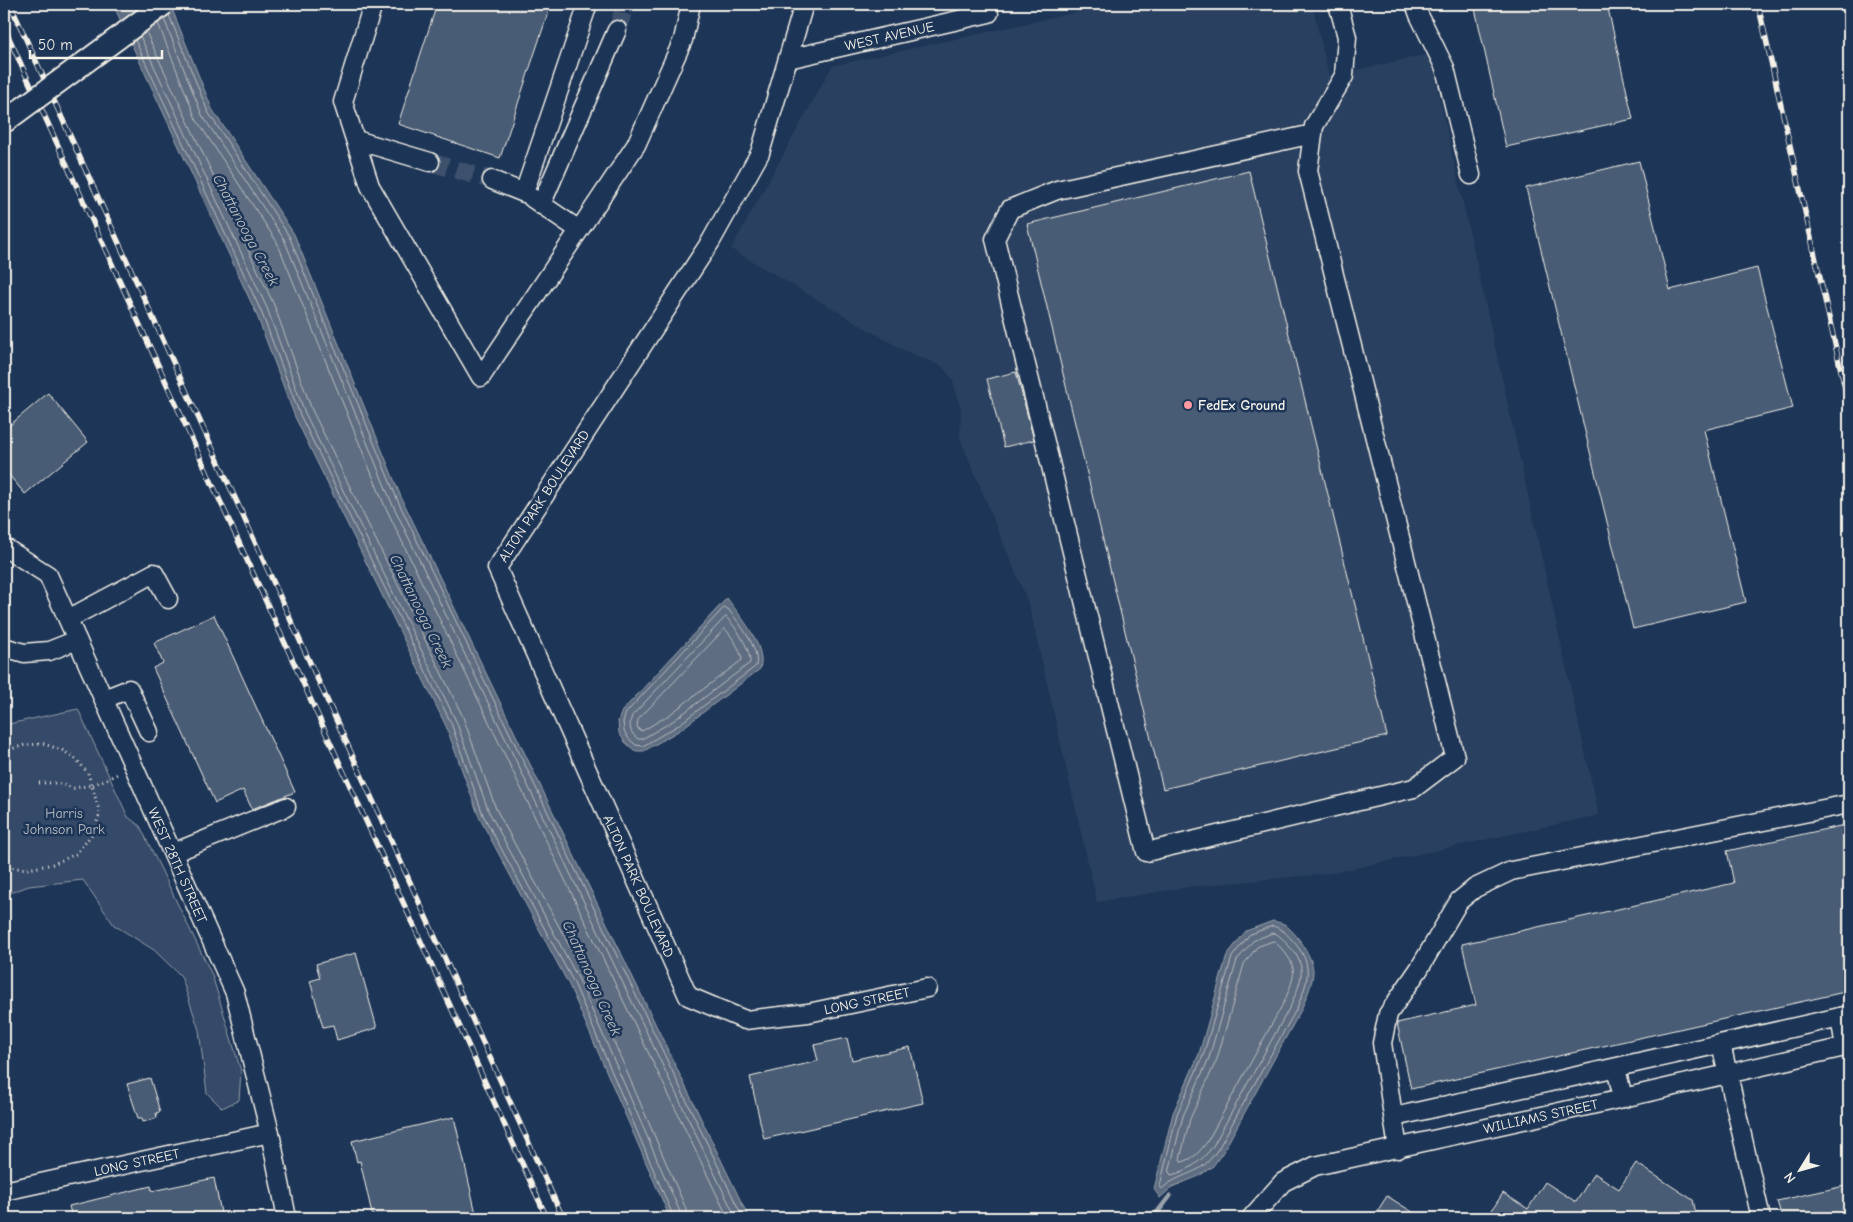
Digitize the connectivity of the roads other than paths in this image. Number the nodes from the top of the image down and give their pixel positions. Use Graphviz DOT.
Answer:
graph roads {
  1 [pos="164,4"];
  2 [pos="373,4"];
  3 [pos="588,4"];
  4 [pos="691,4"];
  5 [pos="804,4"];
  6 [pos="1338,4"];
  7 [pos="1416,4"];
  8 [pos="989,13"];
  9 [pos="617,30"];
  10 [pos="788,59"];
  11 [pos="4,122"];
  12 [pos="1313,134"];
  13 [pos="356,140"];
  14 [pos="430,162"];
  15 [pos="1471,175"];
  16 [pos="492,180"];
  17 [pos="524,193"];
  18 [pos="541,204"];
  19 [pos="579,230"];
  20 [pos="4,547"];
  21 [pos="168,599"];
  22 [pos="68,619"];
  23 [pos="77,640"];
  24 [pos="4,647"];
  25 [pos="104,699"];
  26 [pos="149,732"];
  27 [pos="1849,804"];
  28 [pos="286,807"];
  29 [pos="173,853"];
  30 [pos="927,988"];
  31 [pos="808,1013"];
  32 [pos="1845,1016"];
  33 [pos="1721,1044"];
  34 [pos="1847,1046"];
  35 [pos="1616,1068"];
  36 [pos="1728,1074"];
  37 [pos="1623,1098"];
  38 [pos="1394,1118"];
  39 [pos="270,1133"];
  40 [pos="1398,1148"];
  41 [pos="4,1191"];
  42 [pos="287,1218"];
  43 [pos="1251,1218"];
  44 [pos="1761,1218"];
  1 -- 11 [label="main road, bridge"];
  2 -- 13 [label="street"];
  3 -- 17 [label="street"];
  4 -- 19 [label="street"];
  5 -- 10 [label="street, ALTON PARK BOULEVARD"];
  6 -- 12 [label="street"];
  7 -- 15 [label="street"];
  8 -- 10 [label="street, WEST AVENUE"];
  9 -- 18 [label="street"];
  10 -- 31 [label="street, ALTON PARK BOULEVARD"];
  12 -- 12 [label="street"];
  13 -- 14 [label="street"];
  13 -- 19 [label="street"];
  16 -- 17 [label="street"];
  17 -- 18 [label="street"];
  18 -- 19 [label="street"];
  20 -- 22 [label="street, WEST 28TH STREET"];
  21 -- 22 [label="street"];
  22 -- 23 [label="street, WEST 28TH STREET"];
  23 -- 24 [label="street"];
  23 -- 25 [label="street, WEST 28TH STREET"];
  25 -- 26 [label="street"];
  25 -- 29 [label="street, WEST 28TH STREET"];
  27 -- 38 [label="street"];
  28 -- 29 [label="street"];
  29 -- 39 [label="street, WEST 28TH STREET"];
  30 -- 31 [label="street, LONG STREET"];
  32 -- 33 [label="street"];
  32 -- 34 [label="street"];
  33 -- 35 [label="street"];
  33 -- 36 [label="street"];
  34 -- 36 [label="street, WILLIAMS STREET"];
  35 -- 37 [label="street"];
  35 -- 38 [label="street"];
  36 -- 37 [label="street, WILLIAMS STREET"];
  36 -- 44 [label="street"];
  37 -- 40 [label="street, WILLIAMS STREET"];
  38 -- 40 [label="street"];
  39 -- 41 [label="street, LONG STREET"];
  39 -- 42 [label="street, WEST 28TH STREET"];
  40 -- 43 [label="street, WILLIAMS STREET"];
}
